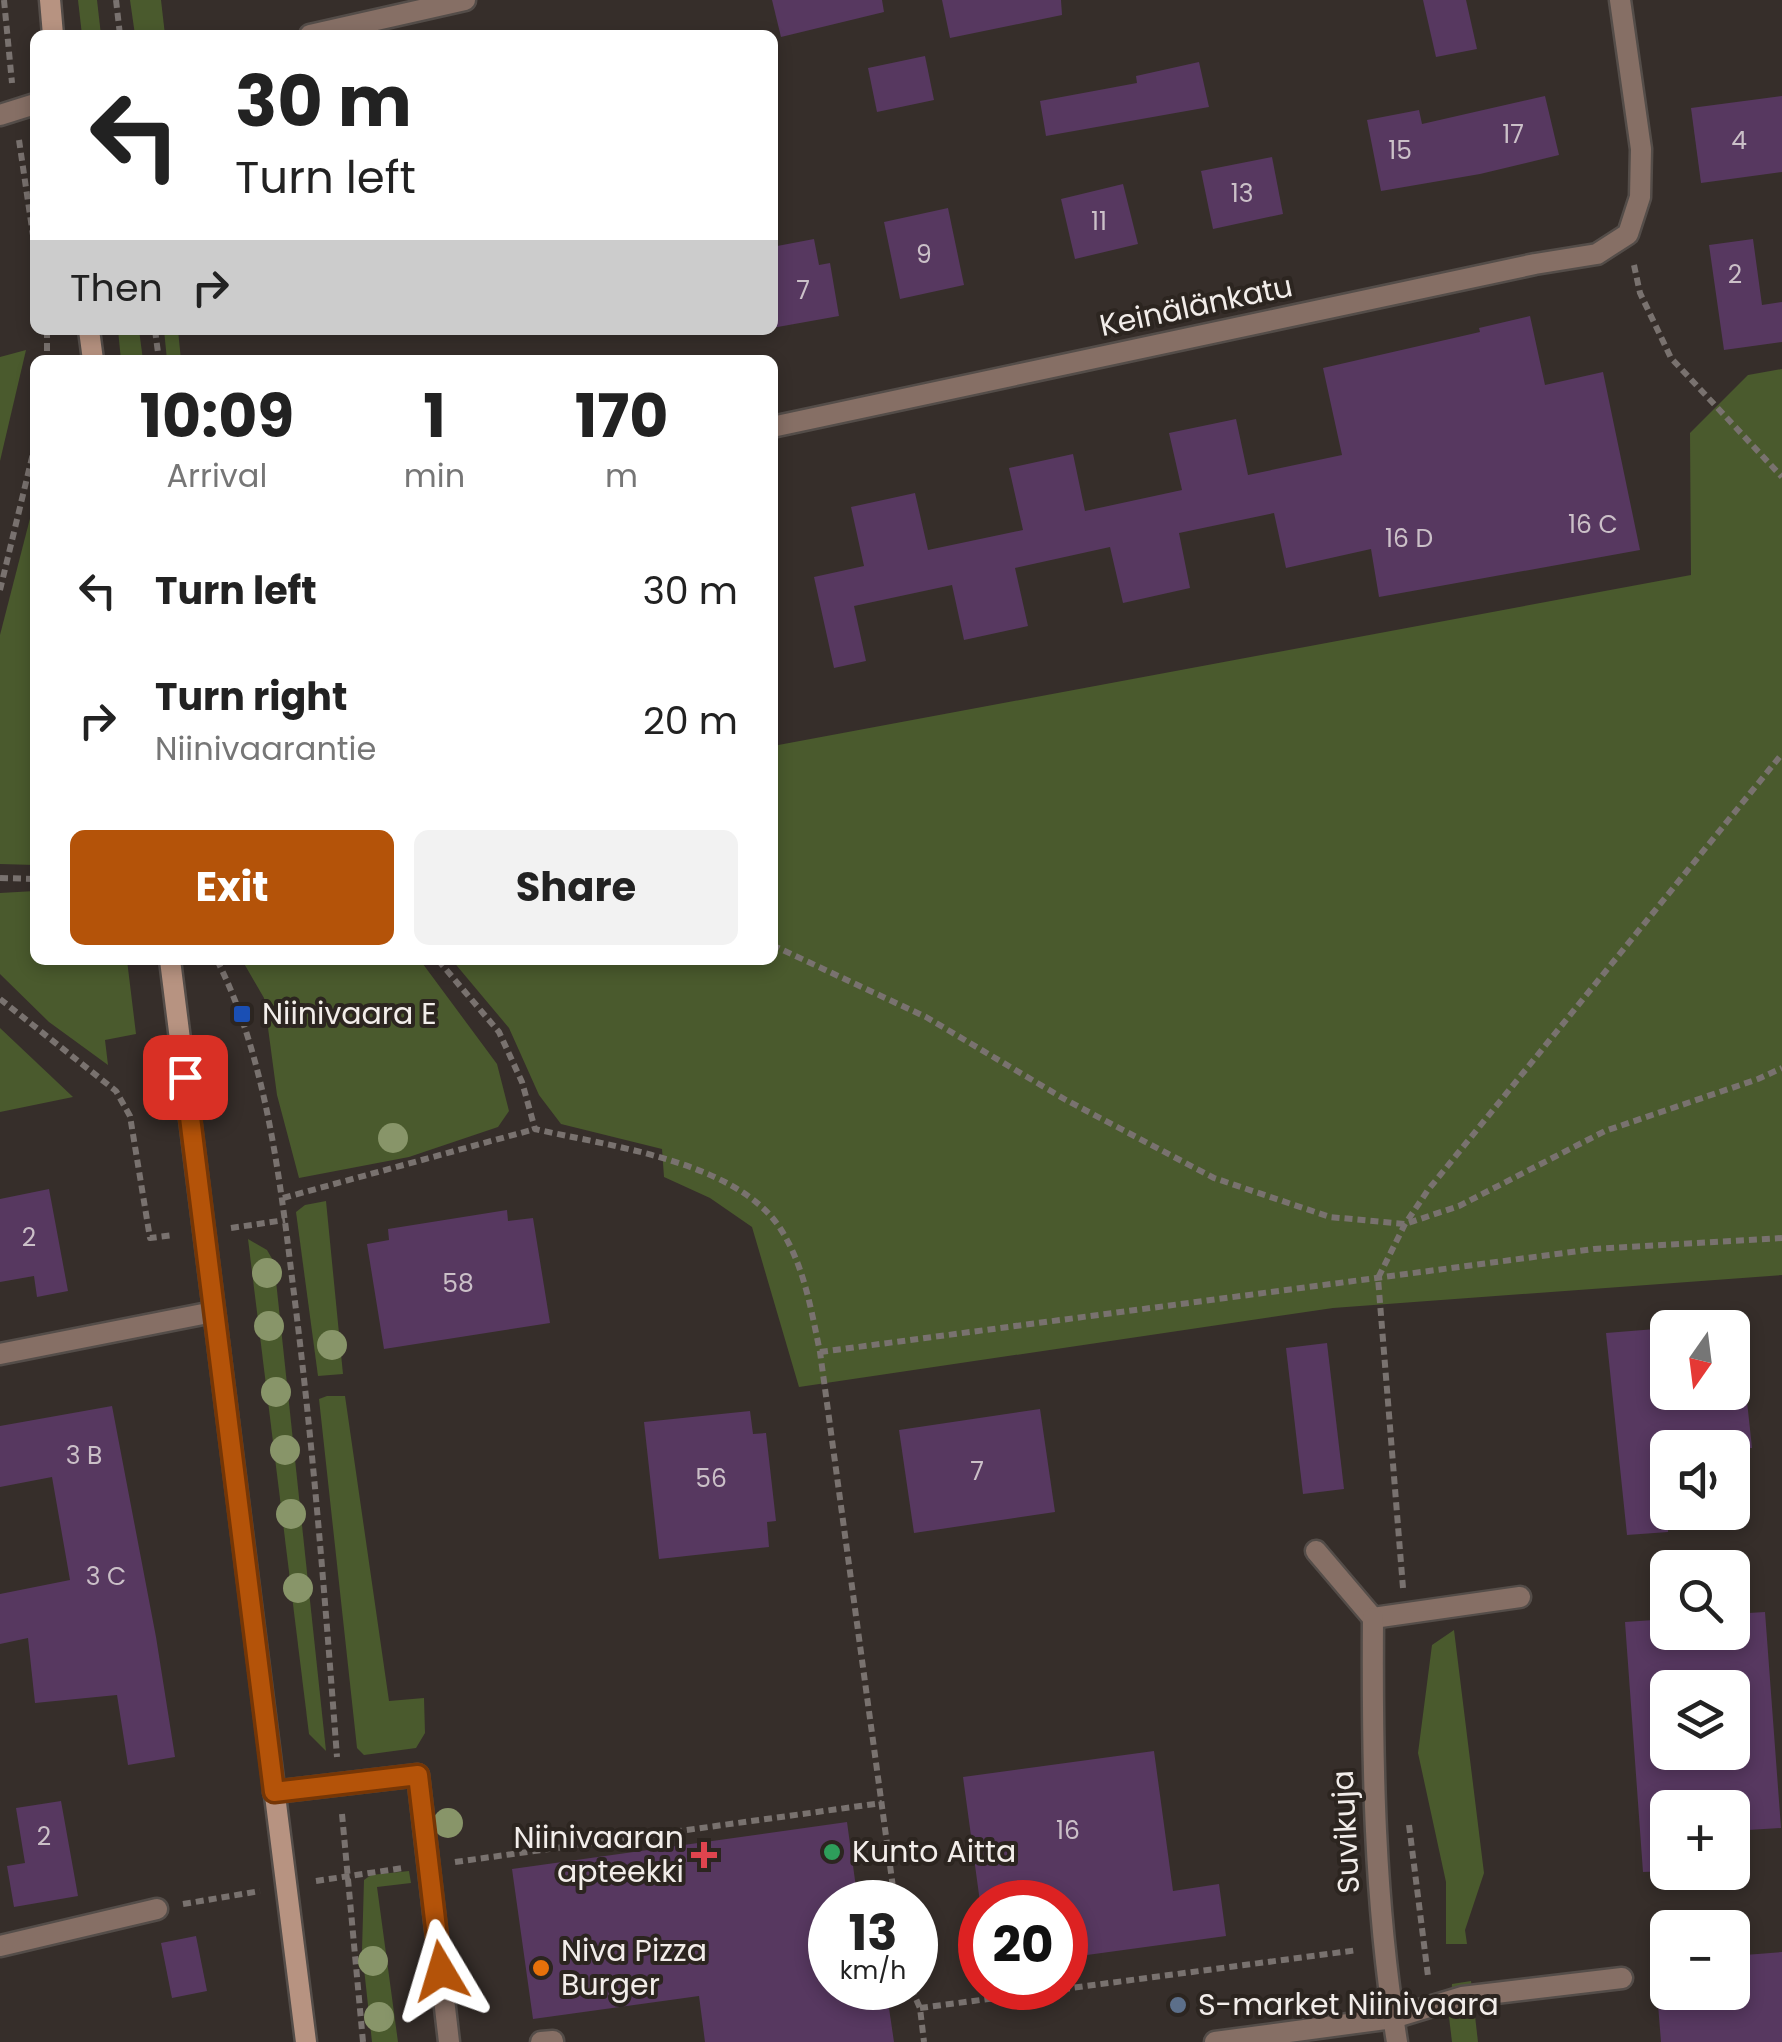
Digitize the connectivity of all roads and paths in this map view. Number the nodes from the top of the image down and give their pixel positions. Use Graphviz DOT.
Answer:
graph roads {
  1 [pos="50,0"];
  2 [pos="116,0"];
  3 [pos="465,0"];
  4 [pos="1620,0"];
  5 [pos="53,30"];
  6 [pos="119,30"];
  7 [pos="332,30"];
  8 [pos="30,105"];
  9 [pos="0,114"];
  10 [pos="1628,234"];
  11 [pos="778,426"];
  12 [pos="30,466"];
  13 [pos="1782,478"];
  14 [pos="0,590"];
  15 [pos="1782,754"];
  16 [pos="0,878"];
  17 [pos="30,879"];
  18 [pos="778,948"];
  19 [pos="171,965"];
  20 [pos="220,965"];
  21 [pos="442,965"];
  22 [pos="0,999"];
  23 [pos="1782,1068"];
  24 [pos="535,1128"];
  25 [pos="283,1198"];
  26 [pos="285,1220"];
  27 [pos="1405,1224"];
  28 [pos="204,1232"];
  29 [pos="1782,1238"];
  30 [pos="1378,1278"];
  31 [pos="212,1312"];
  32 [pos="820,1352"];
  33 [pos="0,1354"];
  34 [pos="1316,1551"];
  35 [pos="1520,1597"];
  36 [pos="1405,1612"];
  37 [pos="1373,1618"];
  38 [pos="340,1786"];
  39 [pos="274,1792"];
  40 [pos="882,1803"];
  41 [pos="1408,1813"];
  42 [pos="428,1865"];
  43 [pos="346,1876"];
  44 [pos="892,1880"];
  45 [pos="285,1886"];
  46 [pos="157,1909"];
  47 [pos="1424,1942"];
  48 [pos="0,1946"];
  49 [pos="1382,1947"];
  50 [pos="1622,1978"];
  51 [pos="938,2006"];
  52 [pos="1432,2008"];
  53 [pos="920,2010"];
  54 [pos="1393,2018"];
  55 [pos="306,2042"];
  56 [pos="363,2042"];
  57 [pos="449,2042"];
  58 [pos="924,2042"];
  59 [pos="1214,2042"];
  60 [pos="1396,2042"];
  1 -- 5 [label="main road"];
  2 -- 6 [label="path"];
  3 -- 7 [label="street"];
  4 -- 10 [label="street"];
  8 -- 9 [label="street"];
  10 -- 11 [label="street, Keinälänkatu"];
  10 -- 13 [label="path"];
  12 -- 14 [label="path"];
  15 -- 27 [label="path"];
  16 -- 17 [label="path"];
  18 -- 27 [label="path"];
  19 -- 28 [label="main road"];
  20 -- 25 [label="path"];
  21 -- 24 [label="path"];
  22 -- 28 [label="path"];
  23 -- 27 [label="path"];
  24 -- 25 [label="path"];
  24 -- 32 [label="path"];
  25 -- 26 [label="path"];
  26 -- 28 [label="path"];
  26 -- 38 [label="path"];
  27 -- 30 [label="path"];
  28 -- 31 [label="main road"];
  29 -- 30 [label="path"];
  30 -- 32 [label="path"];
  30 -- 36 [label="path"];
  31 -- 33 [label="street"];
  31 -- 39 [label="main road"];
  32 -- 40 [label="path"];
  34 -- 37 [label="street"];
  35 -- 36 [label="street"];
  36 -- 37 [label="street"];
  37 -- 49 [label="street, Suvikuja"];
  38 -- 39 [label="street"];
  38 -- 42 [label="street"];
  38 -- 43 [label="path"];
  39 -- 45 [label="main road"];
  40 -- 42 [label="path"];
  40 -- 44 [label="path"];
  41 -- 47 [label="path"];
  42 -- 43 [label="path"];
  42 -- 57 [label="street"];
  43 -- 45 [label="path"];
  43 -- 56 [label="path"];
  45 -- 46 [label="path"];
  45 -- 55 [label="main road"];
  46 -- 48 [label="street"];
  47 -- 49 [label="path"];
  47 -- 52 [label="path"];
  49 -- 51 [label="path"];
  49 -- 54 [label="street, Suvikuja"];
  50 -- 52 [label="street"];
  52 -- 54 [label="street"];
  53 -- 58 [label="path"];
  54 -- 59 [label="street"];
  54 -- 60 [label="street, Suvikuja"];
}
